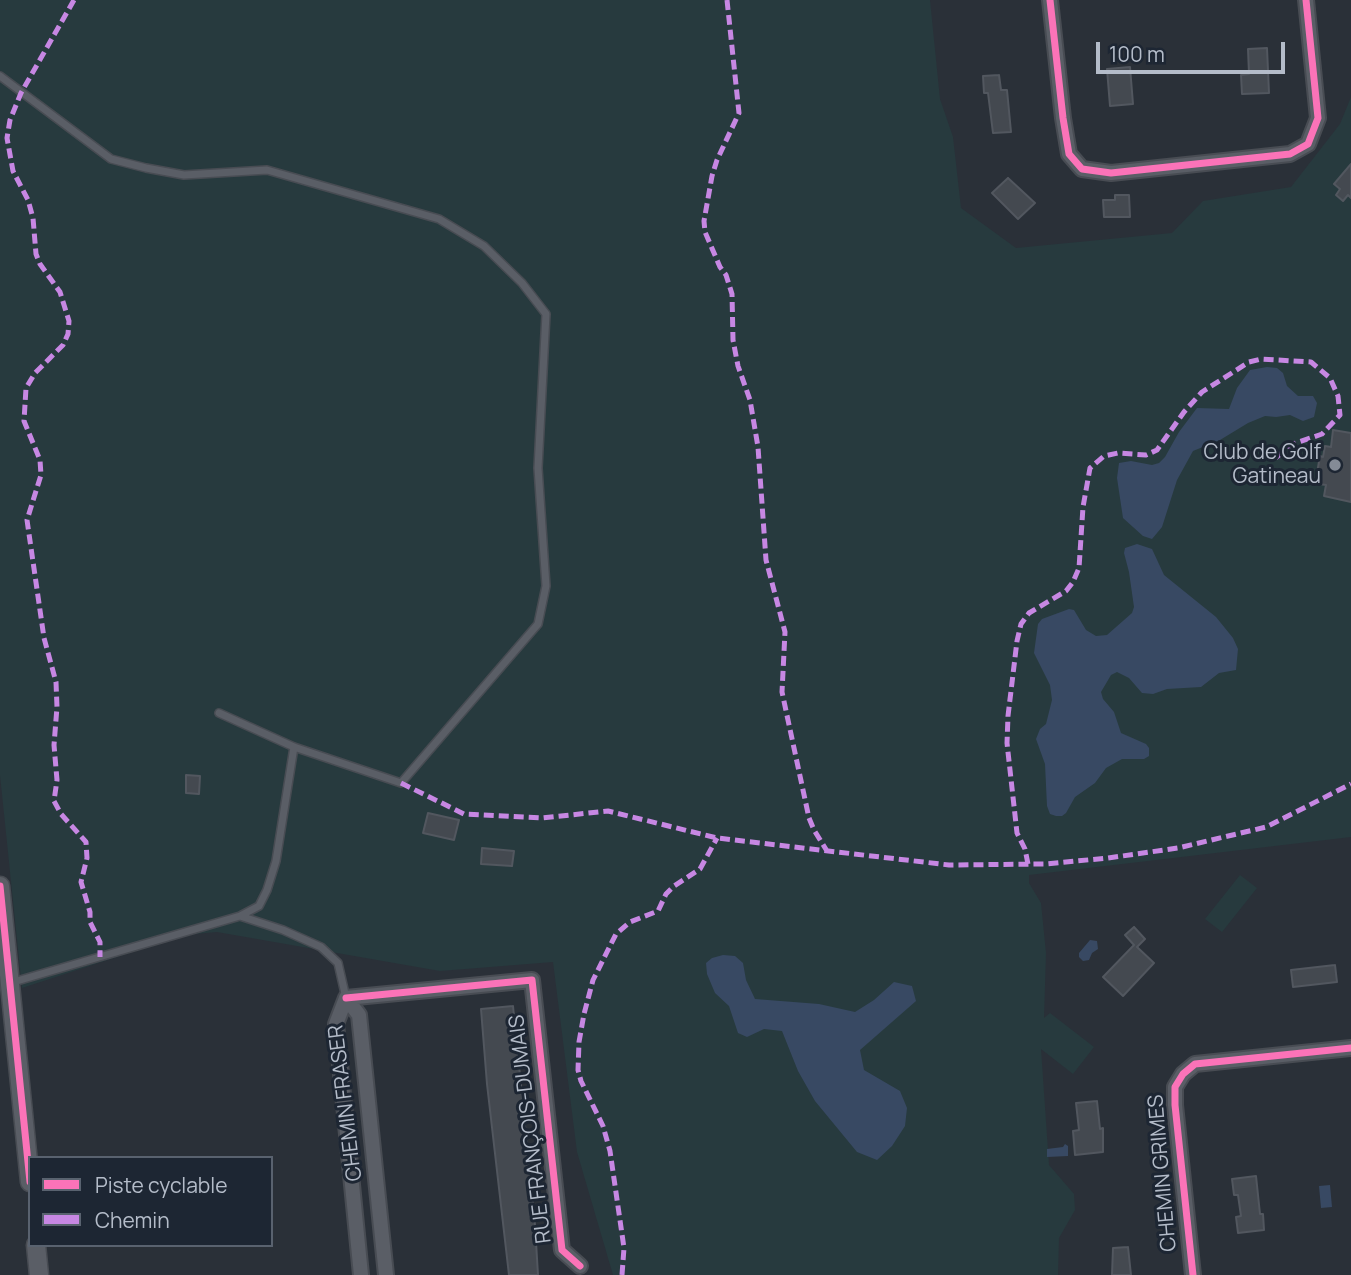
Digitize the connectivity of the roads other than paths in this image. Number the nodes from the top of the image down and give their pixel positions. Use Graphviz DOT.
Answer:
graph roads {
  1 [pos="1050,0"];
  2 [pos="1306,0"];
  3 [pos="0,76"];
  4 [pos="219,713"];
  5 [pos="294,747"];
  6 [pos="0,886"];
  7 [pos="240,916"];
  8 [pos="10,983"];
  9 [pos="346,998"];
  10 [pos="1351,1048"];
  11 [pos="28,1162"];
  12 [pos="36,1247"];
  13 [pos="580,1266"];
  14 [pos="39,1275"];
  15 [pos="361,1275"];
  16 [pos="386,1275"];
  17 [pos="1193,1275"];
  1 -- 2 [label="street"];
  3 -- 5 [label="lane"];
  4 -- 5 [label="lane"];
  5 -- 7 [label="lane"];
  6 -- 8 [label="street"];
  7 -- 8 [label="lane"];
  7 -- 9 [label="lane"];
  8 -- 11 [label="street"];
  9 -- 13 [label="street, RUE FRANÇOIS-DUMAIS"];
  9 -- 15 [label="street, CHEMIN FRASER"];
  9 -- 16 [label="street, CHEMIN FRASER"];
  10 -- 17 [label="street, CHEMIN GRIMES"];
  12 -- 14 [label="street"];
}
